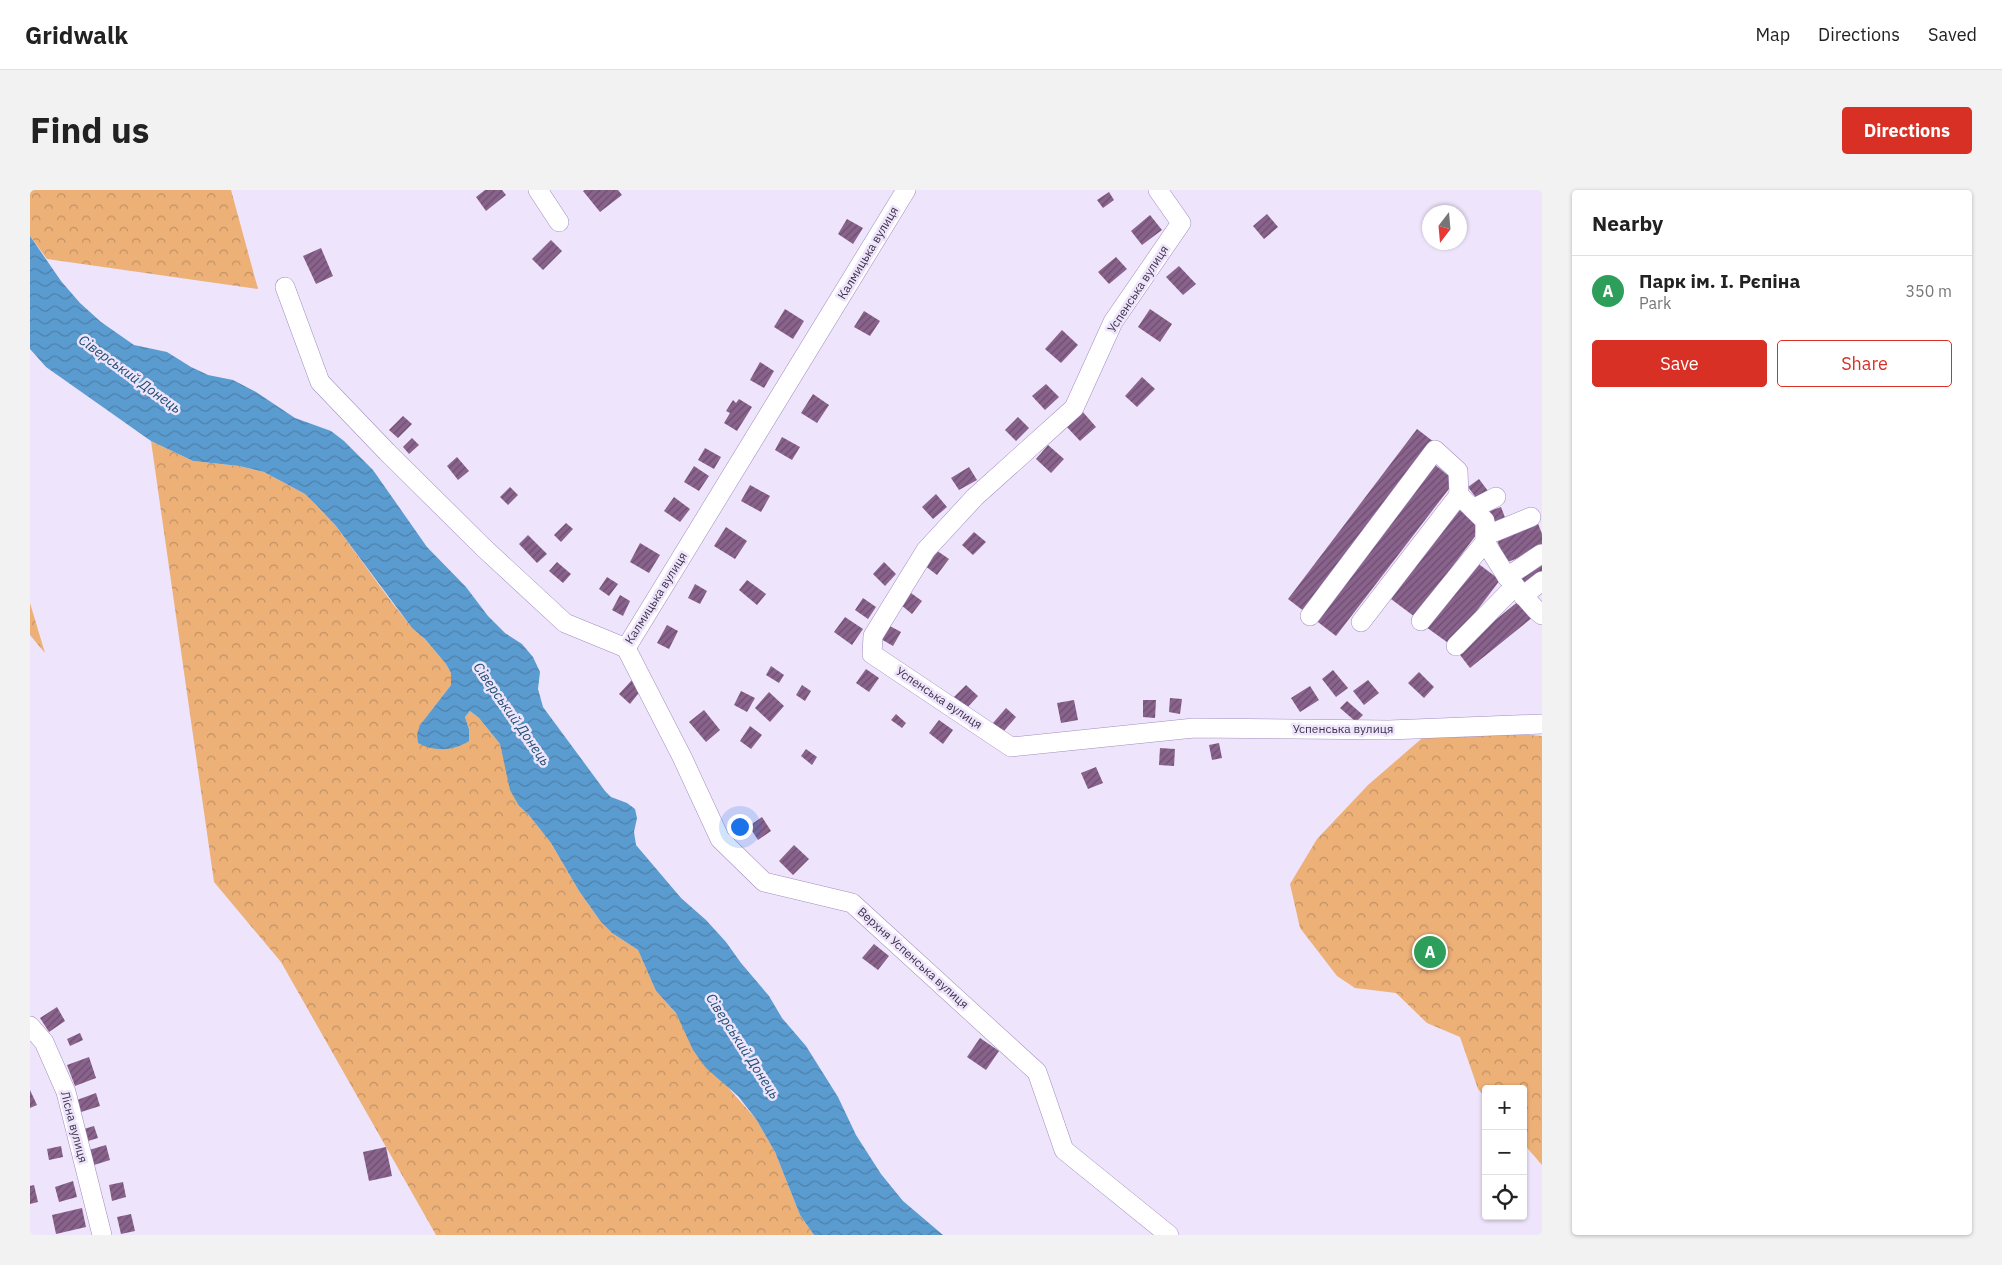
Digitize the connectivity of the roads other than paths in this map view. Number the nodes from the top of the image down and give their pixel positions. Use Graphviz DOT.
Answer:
graph roads {
  1 [pos="538,190"];
  2 [pos="906,190"];
  3 [pos="1158,190"];
  4 [pos="559,222"];
  5 [pos="285,287"];
  6 [pos="1459,496"];
  7 [pos="1496,497"];
  8 [pos="1473,509"];
  9 [pos="1531,517"];
  10 [pos="1485,539"];
  11 [pos="1541,554"];
  12 [pos="1542,581"];
  13 [pos="1515,586"];
  14 [pos="1542,615"];
  15 [pos="1310,616"];
  16 [pos="1421,621"];
  17 [pos="1361,622"];
  18 [pos="1456,646"];
  19 [pos="626,648"];
  20 [pos="1542,724"];
  21 [pos="30,1026"];
  22 [pos="102,1235"];
  23 [pos="1169,1235"];
  1 -- 4 [label="street"];
  2 -- 19 [label="street, Калмицька вулиця"];
  3 -- 20 [label="street, Успенська вулиця"];
  5 -- 19 [label="street, Калмицька вулиця"];
  6 -- 8 [label="street"];
  6 -- 15 [label="street"];
  6 -- 17 [label="street"];
  7 -- 8 [label="street"];
  8 -- 10 [label="street"];
  9 -- 10 [label="street"];
  10 -- 13 [label="street"];
  10 -- 16 [label="street"];
  11 -- 13 [label="street"];
  12 -- 13 [label="street"];
  13 -- 14 [label="street"];
  13 -- 18 [label="street"];
  19 -- 23 [label="street, Верхня Успенська вулиця"];
  21 -- 22 [label="street, Лісна вулиця"];
}
